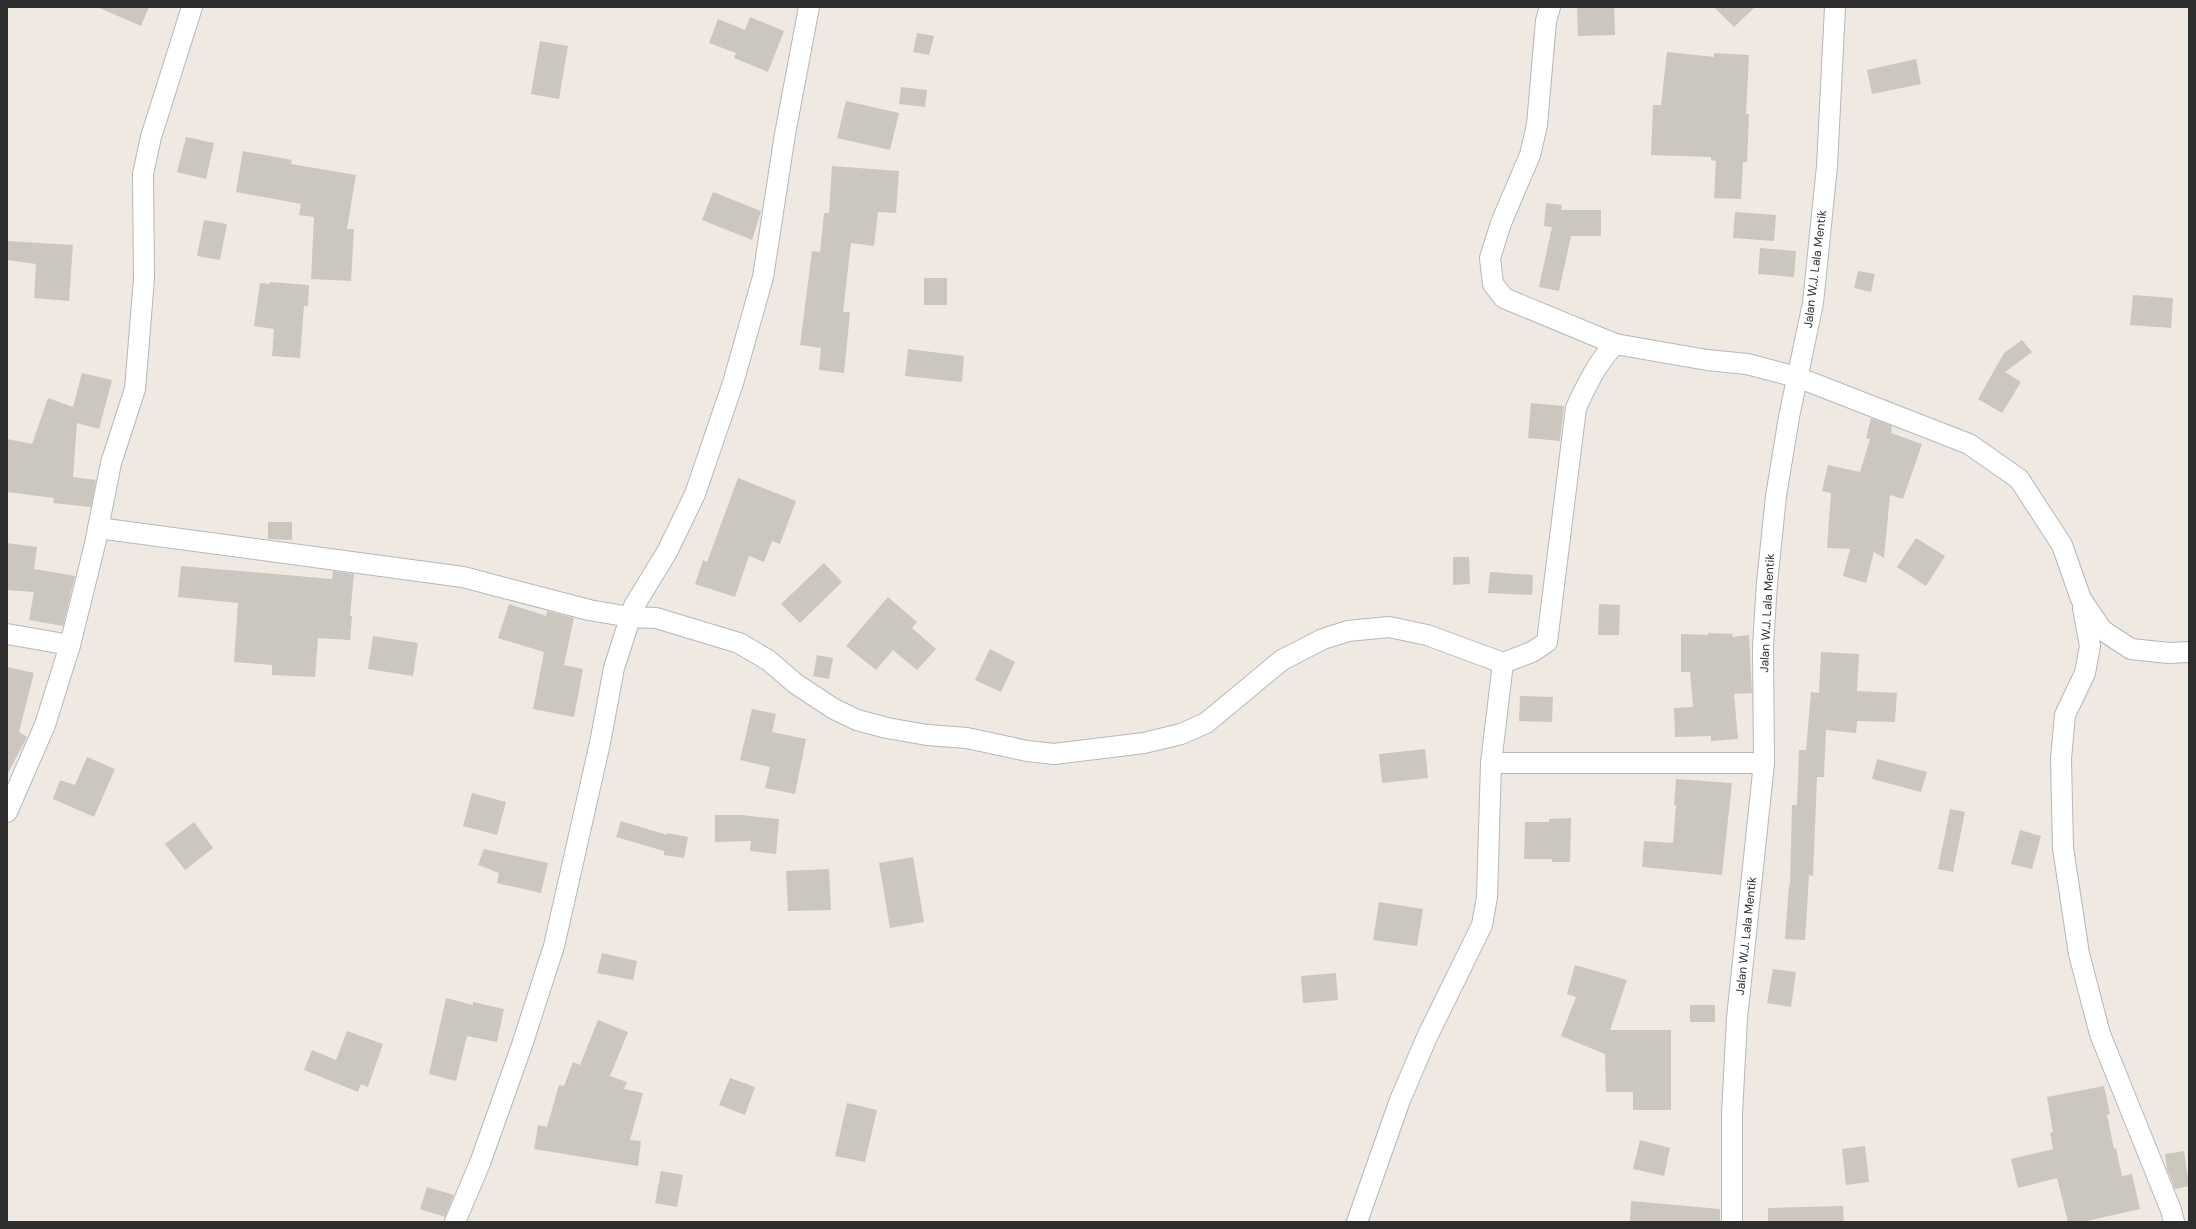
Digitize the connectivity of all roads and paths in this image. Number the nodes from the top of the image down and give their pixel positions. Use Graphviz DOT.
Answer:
graph roads {
  1 [pos="192,7"];
  2 [pos="808,7"];
  3 [pos="1550,7"];
  4 [pos="1835,7"];
  5 [pos="1616,344"];
  6 [pos="1797,377"];
  7 [pos="98,528"];
  8 [pos="2081,599"];
  9 [pos="630,617"];
  10 [pos="7,634"];
  11 [pos="70,645"];
  12 [pos="2189,652"];
  13 [pos="1503,663"];
  14 [pos="1491,763"];
  15 [pos="1764,764"];
  16 [pos="7,812"];
  17 [pos="2173,1216"];
  18 [pos="454,1222"];
  19 [pos="1357,1222"];
  20 [pos="1732,1222"];
  1 -- 7 [label="street"];
  2 -- 9 [label="street"];
  3 -- 5 [label="street"];
  4 -- 6 [label="street, Jalan W.J. Lala Mentik"];
  5 -- 6 [label="street"];
  5 -- 13 [label="street"];
  6 -- 8 [label="street"];
  6 -- 15 [label="street, Jalan W.J. Lala Mentik"];
  7 -- 9 [label="street"];
  7 -- 11 [label="street"];
  8 -- 12 [label="street"];
  8 -- 17 [label="street"];
  9 -- 13 [label="street"];
  9 -- 18 [label="street"];
  10 -- 11 [label="street"];
  11 -- 16 [label="street"];
  13 -- 14 [label="street"];
  14 -- 15 [label="street"];
  14 -- 19 [label="street"];
  15 -- 20 [label="street, Jalan W.J. Lala Mentik"];
}
